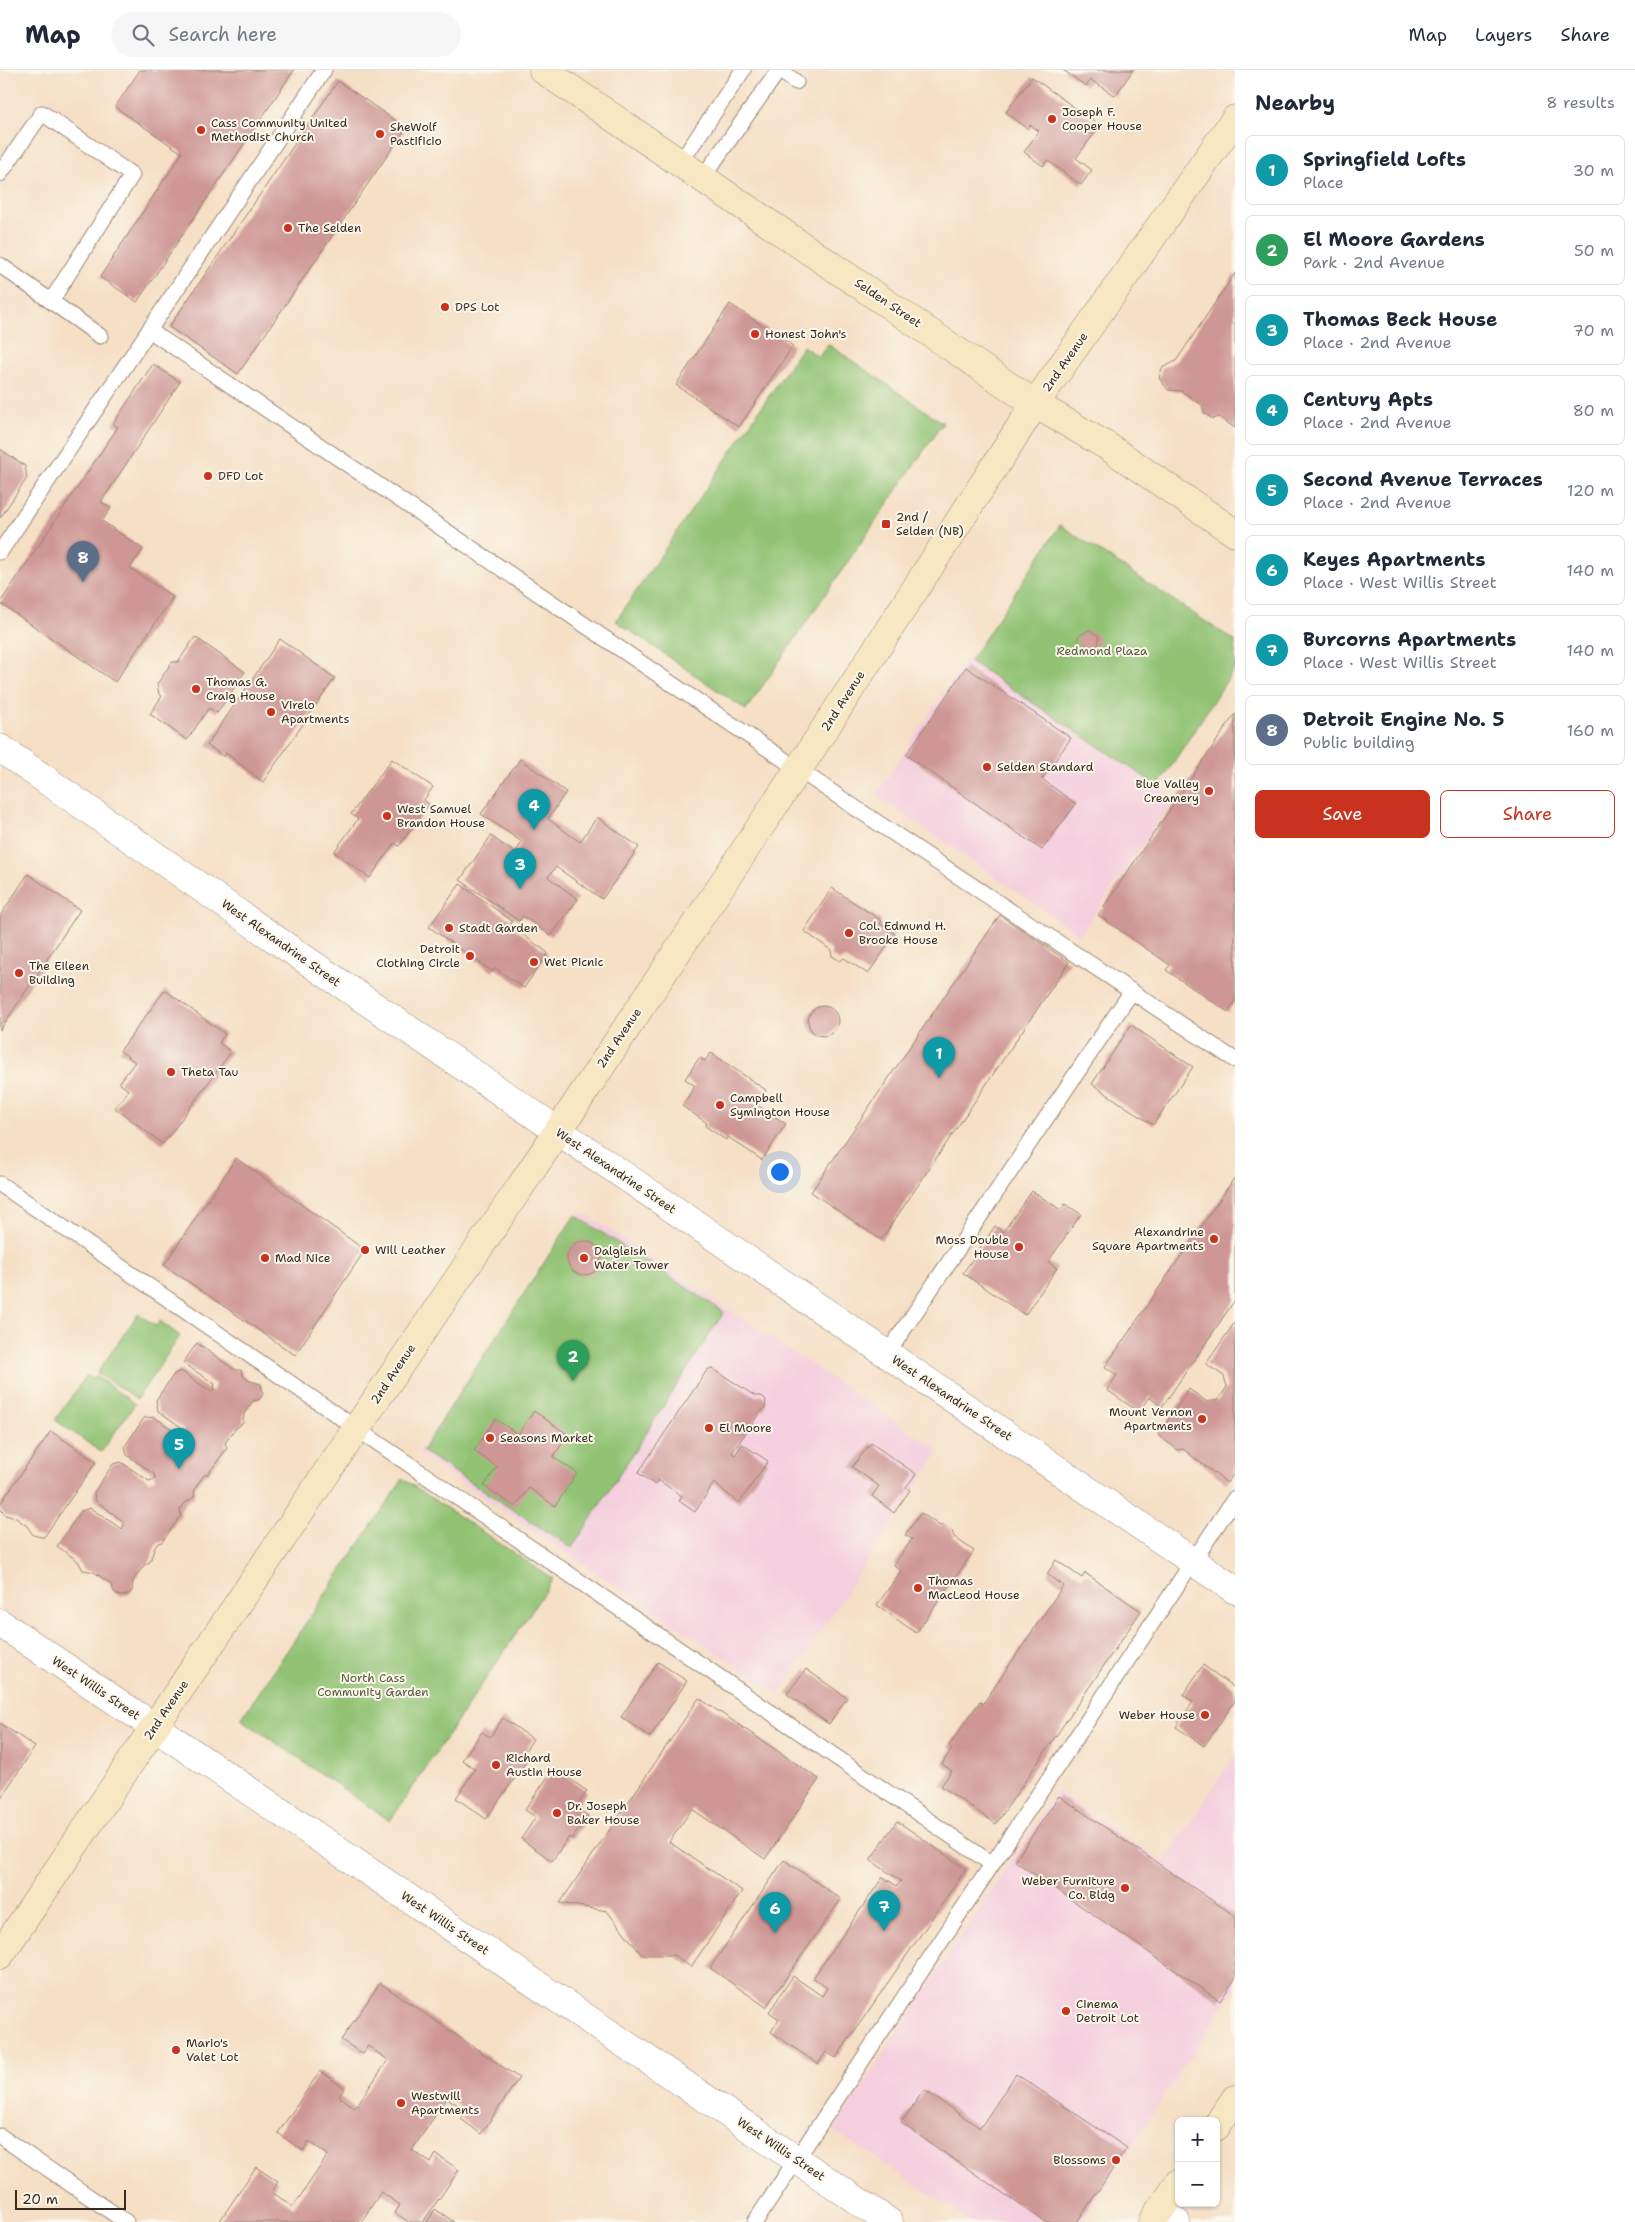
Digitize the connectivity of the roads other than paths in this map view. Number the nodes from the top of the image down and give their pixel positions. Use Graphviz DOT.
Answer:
graph roads {
  1 [pos="324,70"];
  2 [pos="543,70"];
  3 [pos="743,70"];
  4 [pos="779,70"];
  5 [pos="796,82"];
  6 [pos="1235,119"];
  7 [pos="680,163"];
  8 [pos="0,174"];
  9 [pos="703,177"];
  10 [pos="0,265"];
  11 [pos="51,301"];
  12 [pos="149,330"];
  13 [pos="100,336"];
  14 [pos="1035,404"];
  15 [pos="1235,533"];
  16 [pos="0,552"];
  17 [pos="0,748"];
  18 [pos="798,770"];
  19 [pos="1132,991"];
  20 [pos="1235,1060"];
  21 [pos="558,1131"];
  22 [pos="0,1184"];
  23 [pos="887,1354"];
  24 [pos="357,1427"];
  25 [pos="1235,1498"];
  26 [pos="1192,1561"];
  27 [pos="1235,1590"];
  28 [pos="0,1623"];
  29 [pos="154,1728"];
  30 [pos="992,1864"];
  31 [pos="0,1955"];
  32 [pos="1235,2099"];
  33 [pos="1220,2121"];
  34 [pos="0,2136"];
  35 [pos="797,2160"];
  36 [pos="1175,2190"];
  37 [pos="1162,2218"];
  38 [pos="126,2222"];
  39 [pos="755,2222"];
  40 [pos="890,2222"];
  1 -- 12 [label="lane"];
  2 -- 7 [label="street, Selden Street"];
  3 -- 7 [label="lane"];
  4 -- 5 [label="lane"];
  4 -- 9 [label="lane"];
  6 -- 14 [label="street, 2nd Avenue"];
  7 -- 9 [label="street, Selden Street"];
  8 -- 11 [label="lane"];
  9 -- 14 [label="street, Selden Street"];
  10 -- 11 [label="lane"];
  11 -- 13 [label="lane"];
  12 -- 16 [label="lane"];
  12 -- 18 [label="lane"];
  14 -- 15 [label="street, Selden Street"];
  14 -- 18 [label="street, 2nd Avenue"];
  17 -- 21 [label="street, West Alexandrine Street"];
  18 -- 19 [label="lane"];
  18 -- 21 [label="street, 2nd Avenue"];
  19 -- 20 [label="lane"];
  19 -- 23 [label="lane"];
  21 -- 23 [label="street, West Alexandrine Street"];
  21 -- 24 [label="street, 2nd Avenue"];
  22 -- 24 [label="lane"];
  23 -- 26 [label="street, West Alexandrine Street"];
  24 -- 29 [label="street, 2nd Avenue"];
  24 -- 30 [label="lane"];
  25 -- 26 [label="lane"];
  26 -- 27 [label="street, West Alexandrine Street"];
  26 -- 30 [label="lane"];
  28 -- 29 [label="street, West Willis Street"];
  29 -- 31 [label="street, 2nd Avenue"];
  29 -- 35 [label="street, West Willis Street"];
  30 -- 35 [label="lane"];
  32 -- 33 [label="street"];
  34 -- 38 [label="lane"];
  35 -- 39 [label="lane"];
  35 -- 40 [label="street, West Willis Street"];
  36 -- 37 [label="street"];
}
